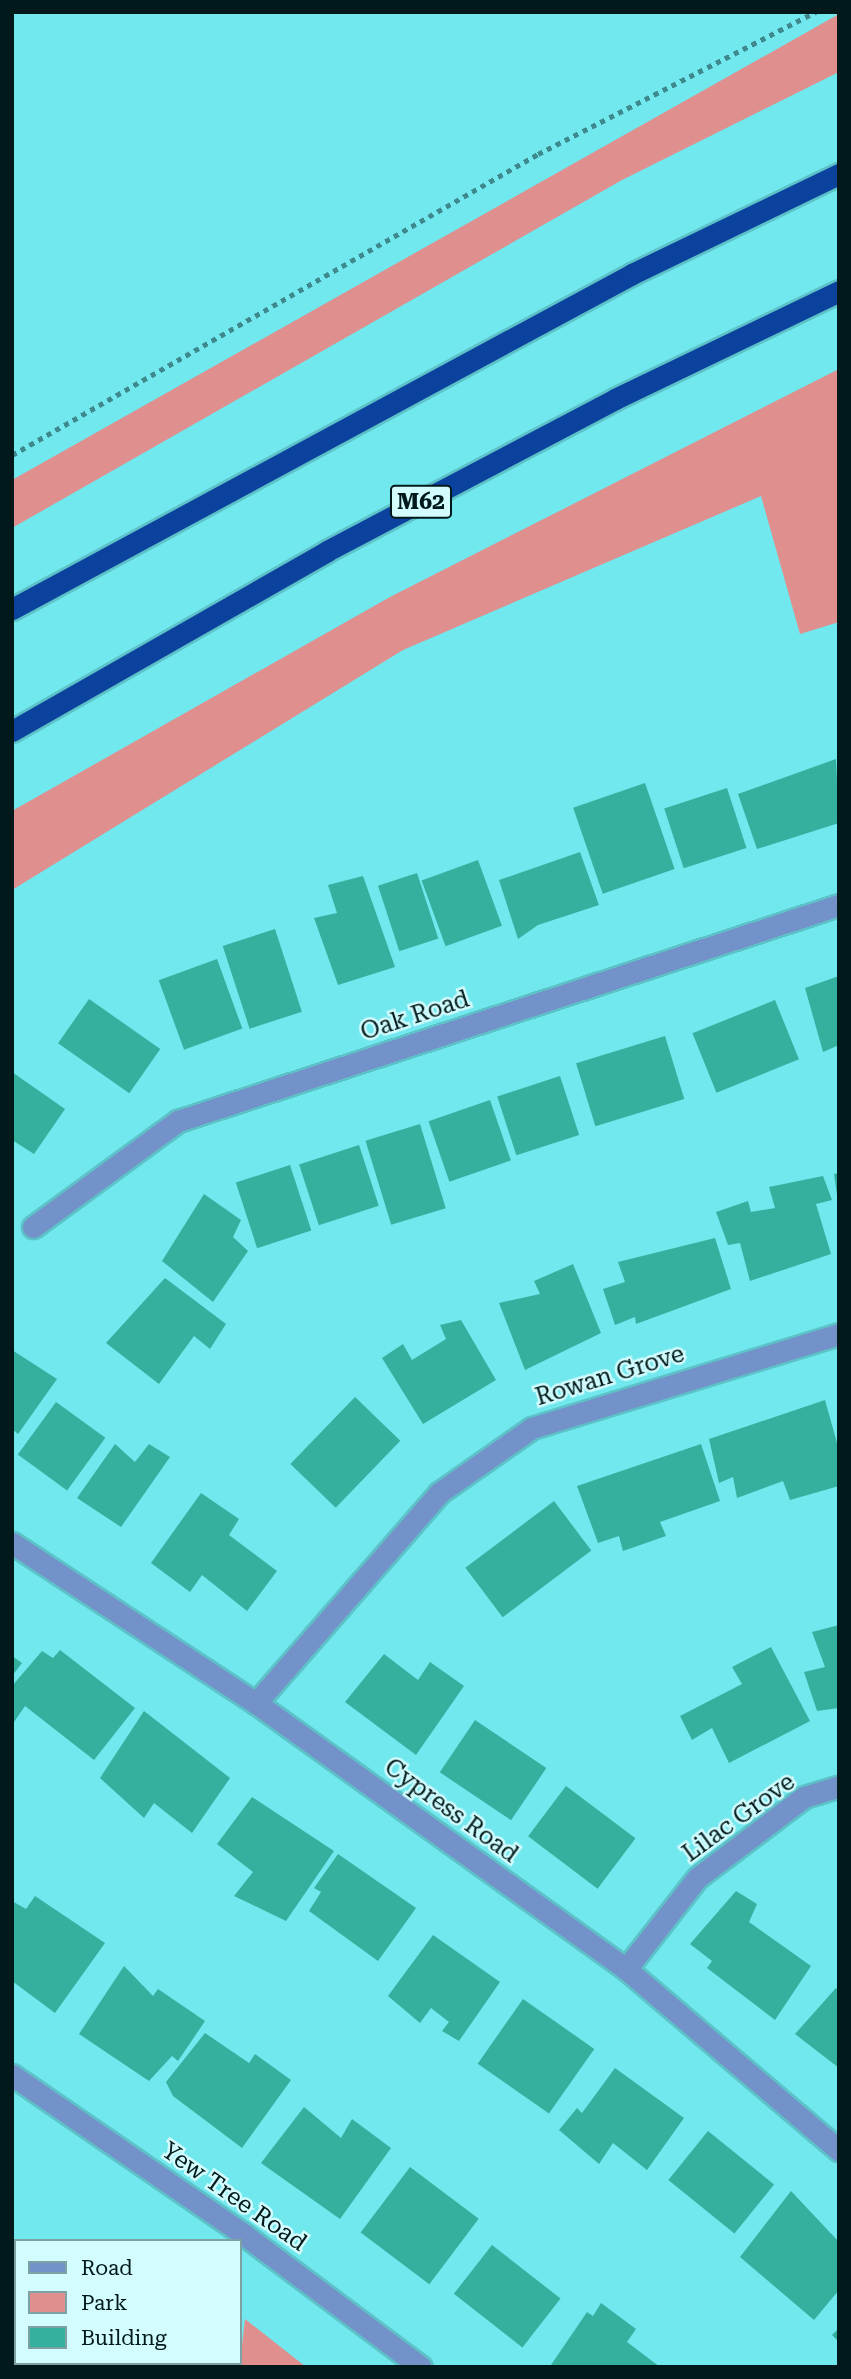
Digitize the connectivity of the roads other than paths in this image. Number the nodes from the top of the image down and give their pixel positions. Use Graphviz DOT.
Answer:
graph roads {
  1 [pos="839,174"];
  2 [pos="839,290"];
  3 [pos="12,609"];
  4 [pos="12,731"];
  5 [pos="839,905"];
  6 [pos="33,1227"];
  7 [pos="839,1334"];
  8 [pos="12,1543"];
  9 [pos="256,1703"];
  10 [pos="839,1786"];
  11 [pos="626,1969"];
  12 [pos="12,2075"];
  13 [pos="839,2150"];
  14 [pos="240,2237"];
  15 [pos="421,2367"];
  1 -- 3 [label="highway"];
  2 -- 4 [label="highway, M62"];
  5 -- 6 [label="street, Oak Road"];
  7 -- 9 [label="street, Rowan Grove"];
  8 -- 9 [label="street, Cypress Road"];
  9 -- 11 [label="street, Cypress Road"];
  10 -- 11 [label="street, Lilac Grove"];
  11 -- 13 [label="street, Cypress Road"];
  12 -- 14 [label="street, Yew Tree Road"];
  14 -- 15 [label="street, Yew Tree Road"];
}
